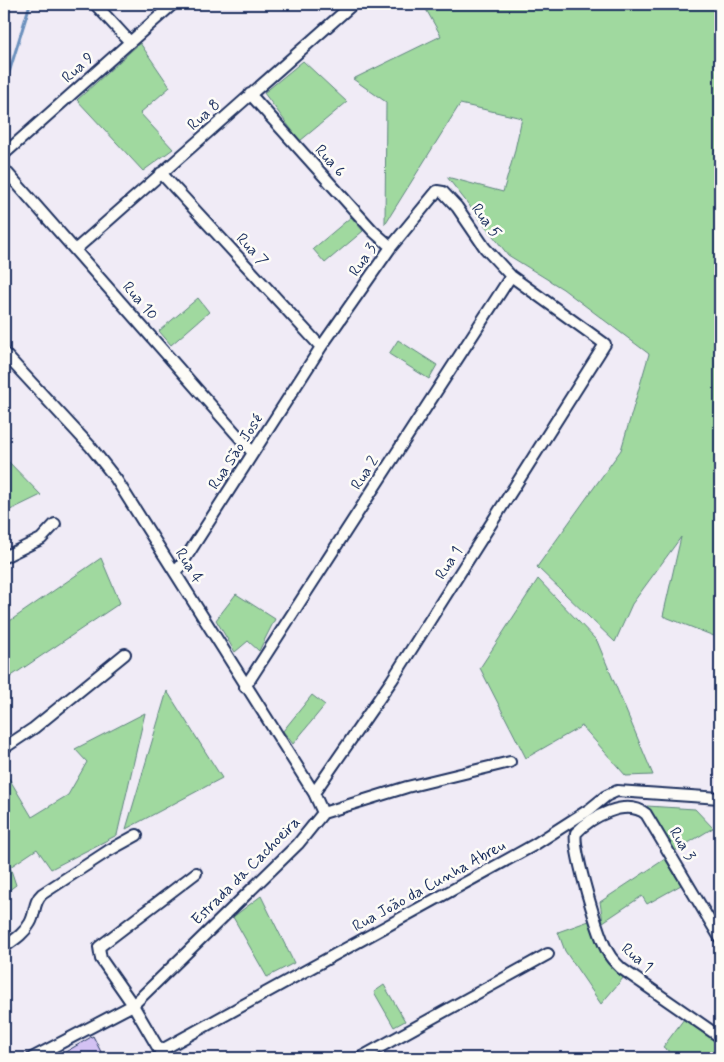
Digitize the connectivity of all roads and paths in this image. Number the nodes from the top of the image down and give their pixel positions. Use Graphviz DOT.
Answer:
graph roads {
  1 [pos="95,4"];
  2 [pos="173,4"];
  3 [pos="353,4"];
  4 [pos="130,42"];
  5 [pos="250,94"];
  6 [pos="4,154"];
  7 [pos="4,168"];
  8 [pos="161,173"];
  9 [pos="434,193"];
  10 [pos="391,247"];
  11 [pos="75,250"];
  12 [pos="511,276"];
  13 [pos="321,347"];
  14 [pos="4,353"];
  15 [pos="254,454"];
  16 [pos="55,524"];
  17 [pos="4,557"];
  18 [pos="176,572"];
  19 [pos="125,654"];
  20 [pos="245,687"];
  21 [pos="4,748"];
  22 [pos="510,762"];
  23 [pos="314,793"];
  24 [pos="720,798"];
  25 [pos="323,813"];
  26 [pos="593,814"];
  27 [pos="137,835"];
  28 [pos="196,873"];
  29 [pos="720,938"];
  30 [pos="4,948"];
  31 [pos="548,954"];
  32 [pos="133,1005"];
  33 [pos="720,1037"];
  34 [pos="162,1054"];
  35 [pos="32,1058"];
  36 [pos="360,1058"];
  1 -- 4 [label="street"];
  2 -- 4 [label="street, Rua 9"];
  3 -- 5 [label="street, Rua 8"];
  4 -- 6 [label="street, Rua 9"];
  5 -- 8 [label="street, Rua 8"];
  5 -- 10 [label="street, Rua 6"];
  7 -- 11 [label="street, Rua 10"];
  8 -- 11 [label="street, Rua 8"];
  8 -- 13 [label="street, Rua 7"];
  9 -- 10 [label="street, Rua 3"];
  9 -- 12 [label="street, Rua 5"];
  10 -- 13 [label="street, Rua 3"];
  11 -- 15 [label="street, Rua 10"];
  12 -- 20 [label="street, Rua 2"];
  12 -- 23 [label="street, Rua 1"];
  13 -- 15 [label="street, Rua São José"];
  14 -- 18 [label="street, Rua 4"];
  15 -- 18 [label="street, Rua São José"];
  16 -- 17 [label="street"];
  18 -- 20 [label="street, Rua 4"];
  19 -- 21 [label="street"];
  20 -- 23 [label="street, Rua 4"];
  22 -- 25 [label="street, Estrada da Cachoeira"];
  23 -- 25 [label="street, Rua 4"];
  24 -- 26 [label="street, Rua João da Cunha Abreu"];
  25 -- 32 [label="street, Estrada da Cachoeira"];
  26 -- 29 [label="street, Rua 3"];
  26 -- 33 [label="street, Rua 1"];
  26 -- 34 [label="street, Rua João da Cunha Abreu"];
  27 -- 30 [label="street"];
  28 -- 32 [label="street"];
  31 -- 36 [label="street"];
  32 -- 34 [label="street"];
  32 -- 35 [label="street, Estrada da Cachoeira"];
}
